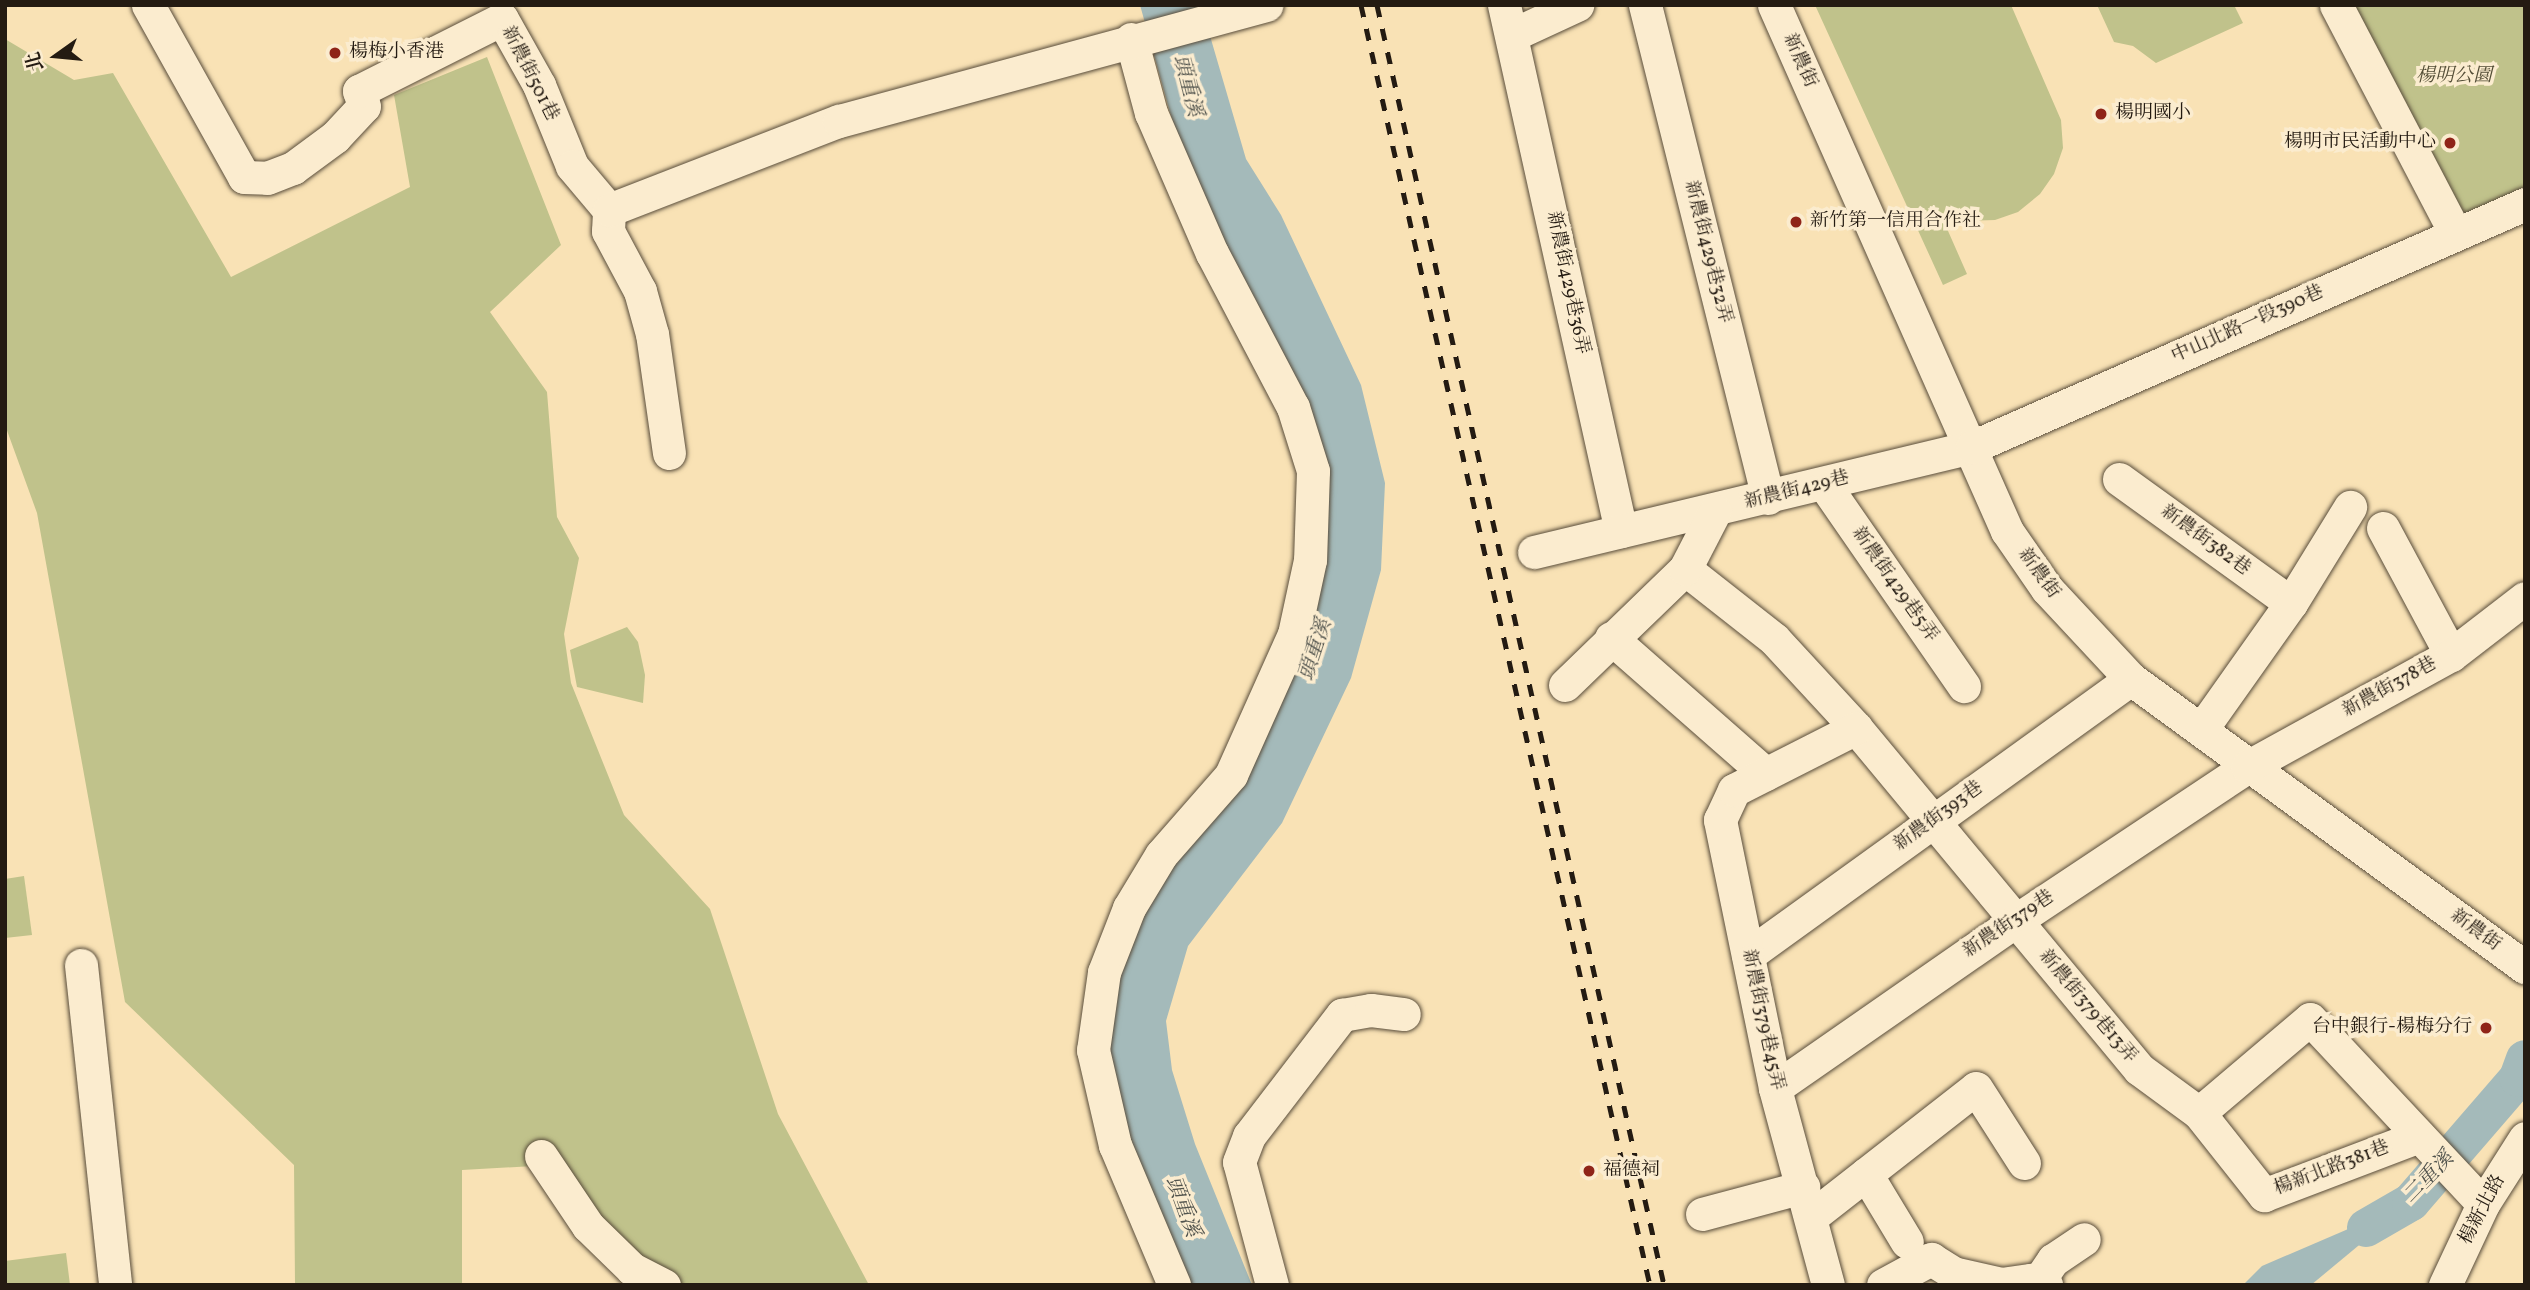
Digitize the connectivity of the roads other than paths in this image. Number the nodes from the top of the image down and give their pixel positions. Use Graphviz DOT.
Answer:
graph roads {
  1 [pos="148,5"];
  2 [pos="1267,5"];
  3 [pos="1577,5"];
  4 [pos="1645,5"];
  5 [pos="1774,5"];
  6 [pos="2336,5"];
  7 [pos="1508,20"];
  8 [pos="1138,37"];
  9 [pos="2525,204"];
  10 [pos="609,210"];
  11 [pos="2455,233"];
  12 [pos="1972,447"];
  13 [pos="669,453"];
  14 [pos="2119,480"];
  15 [pos="1824,484"];
  16 [pos="1768,498"];
  17 [pos="2350,507"];
  18 [pos="1715,511"];
  19 [pos="2383,528"];
  20 [pos="1621,531"];
  21 [pos="1534,552"];
  22 [pos="1685,569"];
  23 [pos="2525,598"];
  24 [pos="2291,603"];
  25 [pos="1611,638"];
  26 [pos="2451,655"];
  27 [pos="2131,679"];
  28 [pos="1565,685"];
  29 [pos="1964,686"];
  30 [pos="1856,728"];
  31 [pos="2201,730"];
  32 [pos="2247,766"];
  33 [pos="1766,774"];
  34 [pos="1933,822"];
  35 [pos="2015,920"];
  36 [pos="1748,955"];
  37 [pos="80,965"];
  38 [pos="2525,967"];
  39 [pos="1404,1014"];
  40 [pos="1775,1088"];
  41 [pos="2199,1113"];
  42 [pos="2419,1136"];
  43 [pos="2525,1138"];
  44 [pos="541,1156"];
  45 [pos="2024,1163"];
  46 [pos="1866,1174"];
  47 [pos="1807,1202"];
  48 [pos="2483,1204"];
  49 [pos="1703,1214"];
  50 [pos="2084,1239"];
  51 [pos="1907,1242"];
  52 [pos="628,1276"];
  53 [pos="1954,1279"];
  54 [pos="2042,1283"];
  55 [pos="2002,1284"];
  56 [pos="115,1285"];
  57 [pos="664,1285"];
  58 [pos="1174,1285"];
  59 [pos="1272,1285"];
  60 [pos="1828,1285"];
  61 [pos="1882,1285"];
  62 [pos="2445,1285"];
  1 -- 10 [label="street, 新農街501巷"];
  2 -- 8 [label="street"];
  3 -- 7 [label="street"];
  4 -- 16 [label="street, 新農街429巷32弄"];
  5 -- 12 [label="street, 新農街"];
  6 -- 11 [label="street"];
  7 -- 20 [label="street, 新農街429巷36弄"];
  8 -- 10 [label="street"];
  8 -- 58 [label="street"];
  9 -- 11 [label="street, 中山北路一段390巷"];
  10 -- 13 [label="street"];
  11 -- 12 [label="street, 中山北路一段390巷"];
  12 -- 15 [label="street, 新農街429巷"];
  12 -- 27 [label="street, 新農街"];
  14 -- 24 [label="street, 新農街382巷"];
  15 -- 16 [label="street, 新農街429巷"];
  15 -- 29 [label="street, 新農街429巷5弄"];
  16 -- 18 [label="street, 新農街429巷"];
  17 -- 24 [label="street"];
  18 -- 20 [label="street, 新農街429巷"];
  18 -- 22 [label="street"];
  19 -- 26 [label="street"];
  20 -- 21 [label="street, 新農街429巷"];
  22 -- 25 [label="street"];
  22 -- 30 [label="street, 新農街379巷13弄"];
  23 -- 26 [label="street, 新農街378巷"];
  24 -- 31 [label="street"];
  25 -- 28 [label="street"];
  25 -- 33 [label="street"];
  26 -- 32 [label="street, 新農街378巷"];
  27 -- 31 [label="street, 新農街"];
  27 -- 34 [label="street, 新農街393巷"];
  30 -- 33 [label="street, 新農街379巷45弄"];
  30 -- 34 [label="street, 新農街379巷13弄"];
  31 -- 32 [label="street, 新農街"];
  32 -- 35 [label="street, 新農街379巷"];
  32 -- 38 [label="street, 新農街"];
  33 -- 36 [label="street, 新農街379巷45弄"];
  34 -- 35 [label="street, 新農街379巷13弄"];
  34 -- 36 [label="street, 新農街393巷"];
  35 -- 40 [label="street, 新農街379巷"];
  35 -- 41 [label="street, 新農街379巷13弄"];
  36 -- 40 [label="street, 新農街379巷45弄"];
  37 -- 56 [label="street"];
  39 -- 59 [label="street"];
  40 -- 47 [label="street, 新農街379巷45弄"];
  41 -- 42 [label="street, 楊新北路381巷"];
  41 -- 42 [label="street"];
  42 -- 48 [label="street"];
  43 -- 48 [label="street, 楊新北路"];
  44 -- 52 [label="street"];
  45 -- 46 [label="street"];
  46 -- 47 [label="street"];
  46 -- 51 [label="street"];
  47 -- 49 [label="street"];
  47 -- 60 [label="street, 新農街379巷45弄"];
  48 -- 62 [label="street, 楊新北路"];
  50 -- 54 [label="street"];
  52 -- 57 [label="street"];
  53 -- 55 [label="street"];
  53 -- 61 [label="street"];
  54 -- 55 [label="street"];
}
